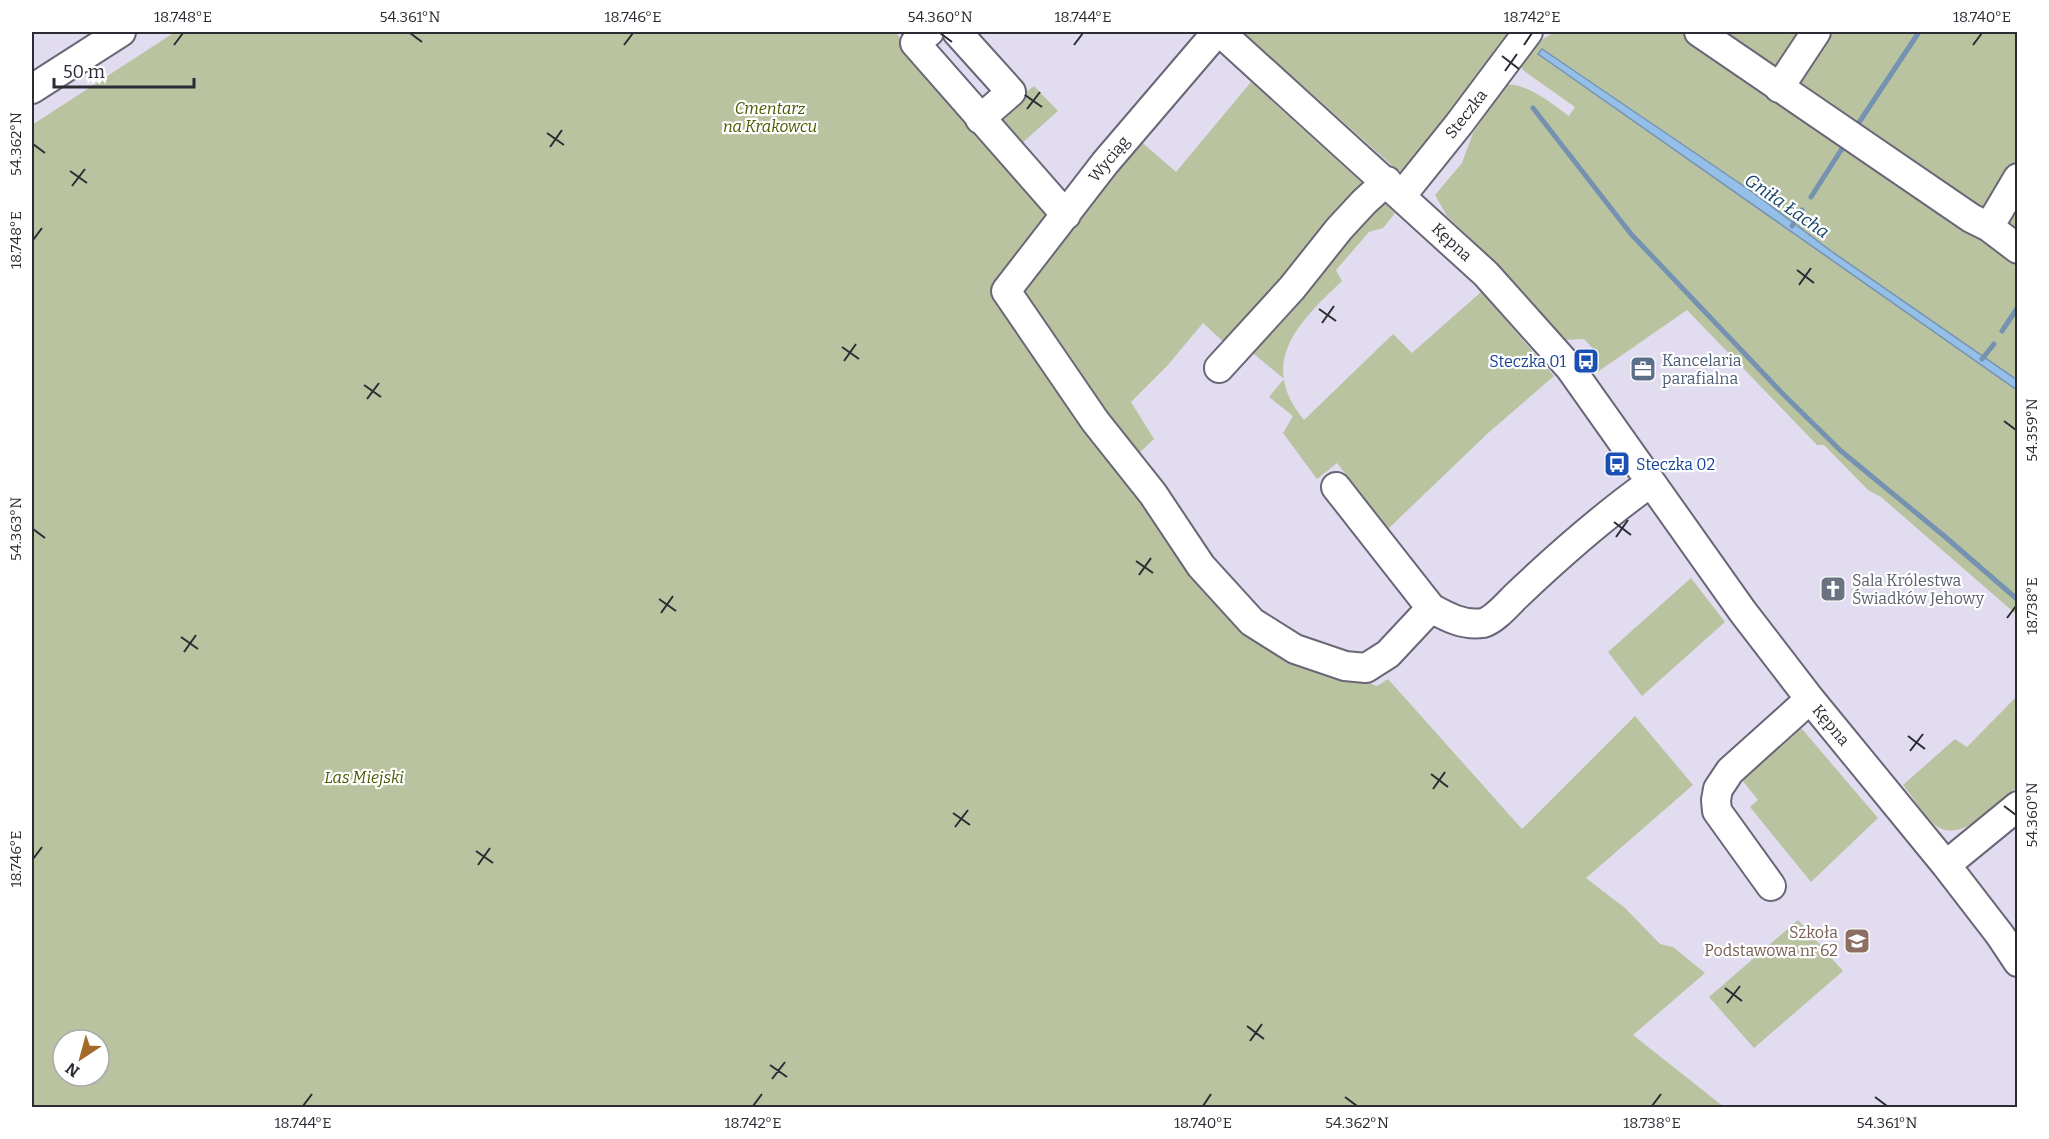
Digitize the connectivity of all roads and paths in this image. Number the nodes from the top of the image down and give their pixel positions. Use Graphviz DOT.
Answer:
graph roads {
  1 [pos="121,32"];
  2 [pos="929,32"];
  3 [pos="957,32"];
  4 [pos="1219,32"];
  5 [pos="1528,32"];
  6 [pos="1699,32"];
  7 [pos="1816,32"];
  8 [pos="1779,88"];
  9 [pos="32,89"];
  10 [pos="981,118"];
  11 [pos="2018,178"];
  12 [pos="1394,188"];
  13 [pos="1066,216"];
  14 [pos="1989,227"];
  15 [pos="2018,249"];
  16 [pos="1219,368"];
  17 [pos="1650,483"];
  18 [pos="1336,487"];
  19 [pos="1431,608"];
  20 [pos="1810,699"];
  21 [pos="2018,806"];
  22 [pos="1946,865"];
  23 [pos="1771,886"];
  24 [pos="2018,962"];
  1 -- 9 [label="street"];
  2 -- 10 [label="street"];
  3 -- 10 [label="street"];
  4 -- 12 [label="street, Kępna"];
  4 -- 13 [label="street, Wyciąg"];
  5 -- 12 [label="street, Steczka"];
  6 -- 8 [label="street"];
  7 -- 8 [label="street"];
  8 -- 14 [label="street"];
  10 -- 13 [label="street"];
  11 -- 14 [label="street"];
  12 -- 16 [label="street, Steczka"];
  12 -- 17 [label="street, Kępna"];
  13 -- 19 [label="street, Wyciąg"];
  14 -- 15 [label="street"];
  17 -- 19 [label="street"];
  17 -- 20 [label="street, Kępna"];
  18 -- 19 [label="street"];
  20 -- 22 [label="street, Kępna"];
  20 -- 23 [label="street"];
  21 -- 22 [label="street"];
  22 -- 24 [label="street, Kępna"];
}
